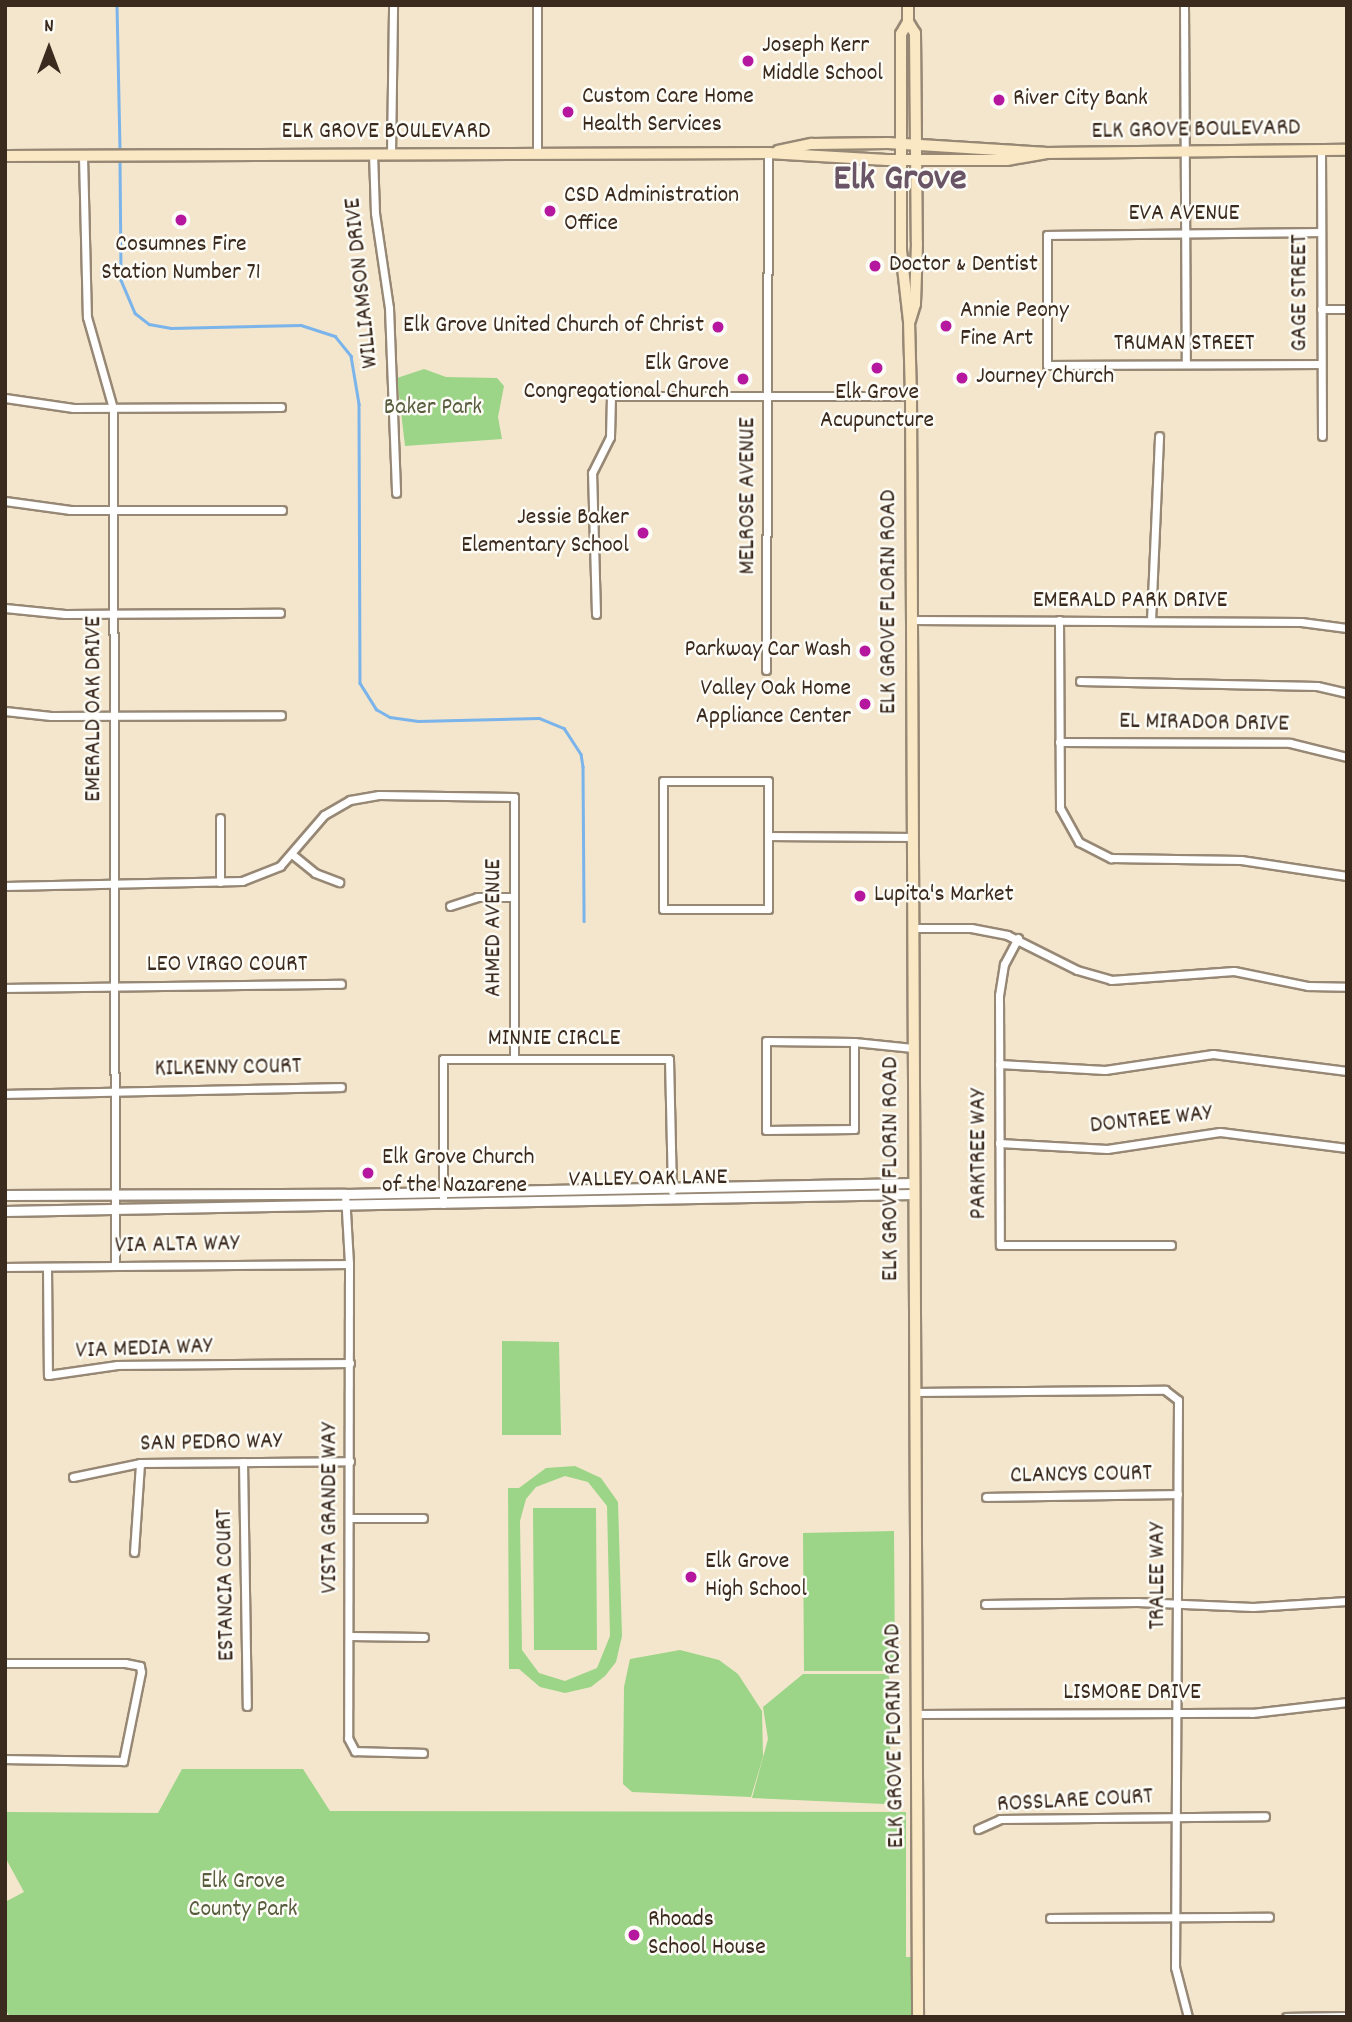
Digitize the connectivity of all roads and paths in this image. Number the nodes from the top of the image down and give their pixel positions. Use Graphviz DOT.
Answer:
graph roads {
  1 [pos="393,5"];
  2 [pos="537,5"];
  3 [pos="908,5"];
  4 [pos="1184,5"];
  5 [pos="908,22"];
  6 [pos="901,143"];
  7 [pos="915,144"];
  8 [pos="1321,150"];
  9 [pos="1347,150"];
  10 [pos="1188,152"];
  11 [pos="373,153"];
  12 [pos="537,153"];
  13 [pos="768,153"];
  14 [pos="1045,153"];
  15 [pos="391,154"];
  16 [pos="5,156"];
  17 [pos="83,156"];
  18 [pos="901,160"];
  19 [pos="915,160"];
  20 [pos="1321,232"];
  21 [pos="1187,234"];
  22 [pos="1321,309"];
  23 [pos="1347,309"];
  24 [pos="909,321"];
  25 [pos="1186,364"];
  26 [pos="1321,364"];
  27 [pos="1047,365"];
  28 [pos="768,395"];
  29 [pos="911,396"];
  30 [pos="5,398"];
  31 [pos="281,407"];
  32 [pos="113,408"];
  33 [pos="1159,436"];
  34 [pos="1322,436"];
  35 [pos="396,493"];
  36 [pos="5,501"];
  37 [pos="114,510"];
  38 [pos="282,510"];
  39 [pos="5,608"];
  40 [pos="114,613"];
  41 [pos="280,613"];
  42 [pos="596,614"];
  43 [pos="912,620"];
  44 [pos="1059,620"];
  45 [pos="1151,621"];
  46 [pos="1347,628"];
  47 [pos="766,670"];
  48 [pos="1080,681"];
  49 [pos="1347,694"];
  50 [pos="5,711"];
  51 [pos="281,715"];
  52 [pos="114,716"];
  53 [pos="1059,742"];
  54 [pos="1347,757"];
  55 [pos="220,818"];
  56 [pos="768,836"];
  57 [pos="913,837"];
  58 [pos="293,855"];
  59 [pos="1347,876"];
  60 [pos="220,882"];
  61 [pos="339,882"];
  62 [pos="114,883"];
  63 [pos="5,886"];
  64 [pos="514,897"];
  65 [pos="450,906"];
  66 [pos="913,928"];
  67 [pos="1018,938"];
  68 [pos="341,984"];
  69 [pos="114,985"];
  70 [pos="1347,987"];
  71 [pos="5,988"];
  72 [pos="854,1042"];
  73 [pos="913,1048"];
  74 [pos="514,1059"];
  75 [pos="999,1064"];
  76 [pos="1347,1071"];
  77 [pos="341,1087"];
  78 [pos="114,1089"];
  79 [pos="5,1094"];
  80 [pos="999,1143"];
  81 [pos="1347,1148"];
  82 [pos="913,1183"];
  83 [pos="672,1188"];
  84 [pos="443,1191"];
  85 [pos="345,1194"];
  86 [pos="5,1195"];
  87 [pos="115,1195"];
  88 [pos="913,1195"];
  89 [pos="672,1199"];
  90 [pos="443,1204"];
  91 [pos="345,1207"];
  92 [pos="115,1210"];
  93 [pos="5,1211"];
  94 [pos="1171,1245"];
  95 [pos="349,1264"];
  96 [pos="115,1266"];
  97 [pos="47,1267"];
  98 [pos="5,1268"];
  99 [pos="350,1363"];
  100 [pos="914,1392"];
  101 [pos="351,1461"];
  102 [pos="243,1462"];
  103 [pos="140,1463"];
  104 [pos="73,1477"];
  105 [pos="1178,1494"];
  106 [pos="986,1497"];
  107 [pos="350,1518"];
  108 [pos="423,1518"];
  109 [pos="134,1552"];
  110 [pos="1347,1601"];
  111 [pos="985,1604"];
  112 [pos="1179,1607"];
  113 [pos="350,1636"];
  114 [pos="424,1637"];
  115 [pos="5,1663"];
  116 [pos="1347,1702"];
  117 [pos="247,1706"];
  118 [pos="1174,1713"];
  119 [pos="916,1714"];
  120 [pos="424,1753"];
  121 [pos="5,1759"];
  122 [pos="1265,1816"];
  123 [pos="1174,1817"];
  124 [pos="978,1829"];
  125 [pos="1175,1917"];
  126 [pos="1269,1917"];
  127 [pos="1050,1918"];
  128 [pos="1347,2016"];
  129 [pos="918,2017"];
  130 [pos="1188,2017"];
  131 [pos="1286,2017"];
  132 [pos="1296,2017"];
  1 -- 15 [label="street"];
  2 -- 12 [label="street"];
  3 -- 5 [label="main road, ELK GROVE FLORIN ROAD"];
  4 -- 10 [label="street"];
  5 -- 6 [label="main road, ELK GROVE FLORIN ROAD"];
  5 -- 7 [label="main road, ELK GROVE FLORIN ROAD"];
  6 -- 7 [label="main road, ELK GROVE BOULEVARD"];
  6 -- 13 [label="main road, ELK GROVE BOULEVARD"];
  6 -- 18 [label="main road, ELK GROVE FLORIN ROAD"];
  7 -- 14 [label="main road, ELK GROVE BOULEVARD"];
  7 -- 19 [label="main road, ELK GROVE FLORIN ROAD"];
  8 -- 9 [label="main road, ELK GROVE BOULEVARD"];
  8 -- 10 [label="main road, ELK GROVE BOULEVARD"];
  8 -- 20 [label="street, GAGE STREET"];
  10 -- 14 [label="main road, ELK GROVE BOULEVARD"];
  10 -- 21 [label="street"];
  11 -- 15 [label="main road, ELK GROVE BOULEVARD"];
  11 -- 17 [label="main road, ELK GROVE BOULEVARD"];
  11 -- 35 [label="street, WILLIAMSON DRIVE"];
  12 -- 13 [label="main road, ELK GROVE BOULEVARD"];
  12 -- 15 [label="main road, ELK GROVE BOULEVARD"];
  13 -- 18 [label="main road, ELK GROVE BOULEVARD"];
  13 -- 28 [label="street, MELROSE AVENUE"];
  14 -- 19 [label="main road, ELK GROVE BOULEVARD"];
  16 -- 17 [label="main road, ELK GROVE BOULEVARD"];
  17 -- 32 [label="street, EMERALD OAK DRIVE"];
  18 -- 19 [label="main road, ELK GROVE BOULEVARD"];
  18 -- 24 [label="main road, ELK GROVE FLORIN ROAD"];
  19 -- 24 [label="main road, ELK GROVE FLORIN ROAD"];
  20 -- 21 [label="street, EVA AVENUE"];
  20 -- 22 [label="street, GAGE STREET"];
  21 -- 25 [label="street"];
  21 -- 27 [label="street, EVA AVENUE"];
  22 -- 23 [label="street"];
  22 -- 26 [label="street, GAGE STREET"];
  24 -- 29 [label="main road, ELK GROVE FLORIN ROAD"];
  25 -- 26 [label="street, TRUMAN STREET"];
  25 -- 27 [label="street, TRUMAN STREET"];
  26 -- 34 [label="street, GAGE STREET"];
  28 -- 29 [label="street"];
  28 -- 42 [label="street"];
  28 -- 47 [label="street, MELROSE AVENUE"];
  29 -- 43 [label="main road, ELK GROVE FLORIN ROAD"];
  30 -- 32 [label="street"];
  31 -- 32 [label="street"];
  32 -- 37 [label="street, EMERALD OAK DRIVE"];
  33 -- 45 [label="street"];
  36 -- 37 [label="street"];
  37 -- 38 [label="street"];
  37 -- 40 [label="street, EMERALD OAK DRIVE"];
  39 -- 40 [label="street"];
  40 -- 41 [label="street"];
  40 -- 52 [label="street, EMERALD OAK DRIVE"];
  43 -- 44 [label="street, EMERALD PARK DRIVE"];
  43 -- 57 [label="main road, ELK GROVE FLORIN ROAD"];
  44 -- 45 [label="street, EMERALD PARK DRIVE"];
  44 -- 53 [label="street"];
  45 -- 46 [label="street, EMERALD PARK DRIVE"];
  48 -- 49 [label="street"];
  50 -- 52 [label="street"];
  51 -- 52 [label="street"];
  52 -- 62 [label="street, EMERALD OAK DRIVE"];
  53 -- 54 [label="street, EL MIRADOR DRIVE"];
  53 -- 59 [label="street"];
  55 -- 60 [label="street"];
  56 -- 56 [label="street"];
  56 -- 57 [label="street"];
  57 -- 66 [label="main road, ELK GROVE FLORIN ROAD"];
  58 -- 60 [label="street"];
  58 -- 61 [label="street"];
  58 -- 64 [label="street, AHMED AVENUE"];
  60 -- 62 [label="street"];
  62 -- 63 [label="street"];
  62 -- 69 [label="street, EMERALD OAK DRIVE"];
  64 -- 65 [label="street"];
  64 -- 74 [label="street, AHMED AVENUE"];
  66 -- 67 [label="street"];
  66 -- 73 [label="main road, ELK GROVE FLORIN ROAD"];
  67 -- 70 [label="street"];
  67 -- 75 [label="street, PARKTREE WAY"];
  68 -- 69 [label="street, LEO VIRGO COURT"];
  69 -- 71 [label="street, LEO VIRGO COURT"];
  69 -- 78 [label="street, EMERALD OAK DRIVE"];
  72 -- 72 [label="street"];
  72 -- 73 [label="street"];
  73 -- 82 [label="main road, ELK GROVE FLORIN ROAD"];
  74 -- 83 [label="street, MINNIE CIRCLE"];
  74 -- 84 [label="street, MINNIE CIRCLE"];
  75 -- 76 [label="street"];
  75 -- 80 [label="street, PARKTREE WAY"];
  77 -- 78 [label="street, KILKENNY COURT"];
  78 -- 79 [label="street, KILKENNY COURT"];
  78 -- 87 [label="street, EMERALD OAK DRIVE"];
  80 -- 81 [label="street, DONTREE WAY"];
  80 -- 94 [label="street, PARKTREE WAY"];
  82 -- 83 [label="street, VALLEY OAK LANE"];
  82 -- 88 [label="main road, ELK GROVE FLORIN ROAD"];
  83 -- 84 [label="street, VALLEY OAK LANE"];
  83 -- 89 [label="street, MINNIE CIRCLE"];
  84 -- 85 [label="street, VALLEY OAK LANE"];
  84 -- 90 [label="street, MINNIE CIRCLE"];
  85 -- 87 [label="street, VALLEY OAK LANE"];
  85 -- 91 [label="street, VISTA GRANDE WAY"];
  86 -- 87 [label="street, VALLEY OAK LANE"];
  87 -- 92 [label="street, EMERALD OAK DRIVE"];
  88 -- 89 [label="street, VALLEY OAK LANE"];
  88 -- 100 [label="main road, ELK GROVE FLORIN ROAD"];
  89 -- 90 [label="street, VALLEY OAK LANE"];
  90 -- 91 [label="street, VALLEY OAK LANE"];
  91 -- 92 [label="street, VALLEY OAK LANE"];
  91 -- 95 [label="street, VISTA GRANDE WAY"];
  92 -- 93 [label="street, VALLEY OAK LANE"];
  92 -- 96 [label="street, EMERALD OAK DRIVE"];
  95 -- 96 [label="street, VIA ALTA WAY"];
  95 -- 99 [label="street, VISTA GRANDE WAY"];
  96 -- 97 [label="street, VIA ALTA WAY"];
  97 -- 98 [label="street, VIA ALTA WAY"];
  97 -- 99 [label="street, VIA MEDIA WAY"];
  99 -- 101 [label="street, VISTA GRANDE WAY"];
  100 -- 105 [label="street, TRALEE WAY"];
  100 -- 119 [label="main road, ELK GROVE FLORIN ROAD"];
  101 -- 102 [label="street, SAN PEDRO WAY"];
  101 -- 107 [label="street, VISTA GRANDE WAY"];
  102 -- 103 [label="street, SAN PEDRO WAY"];
  102 -- 117 [label="street, ESTANCIA COURT"];
  103 -- 104 [label="street, SAN PEDRO WAY"];
  103 -- 109 [label="street"];
  105 -- 106 [label="street, CLANCYS COURT"];
  105 -- 112 [label="street, TRALEE WAY"];
  107 -- 108 [label="street"];
  107 -- 113 [label="street, VISTA GRANDE WAY"];
  110 -- 112 [label="street"];
  111 -- 112 [label="street"];
  112 -- 118 [label="street, TRALEE WAY"];
  113 -- 114 [label="street"];
  113 -- 120 [label="street, VISTA GRANDE WAY"];
  115 -- 121 [label="street"];
  116 -- 118 [label="street, LISMORE DRIVE"];
  118 -- 119 [label="street, LISMORE DRIVE"];
  118 -- 123 [label="street, TRALEE WAY"];
  119 -- 129 [label="main road, ELK GROVE FLORIN ROAD"];
  122 -- 123 [label="street, ROSSLARE COURT"];
  123 -- 124 [label="street, ROSSLARE COURT"];
  123 -- 125 [label="street, TRALEE WAY"];
  125 -- 126 [label="street"];
  125 -- 127 [label="street"];
  125 -- 130 [label="street, TRALEE WAY"];
  128 -- 132 [label="street"];
  131 -- 132 [label="street"];
}
